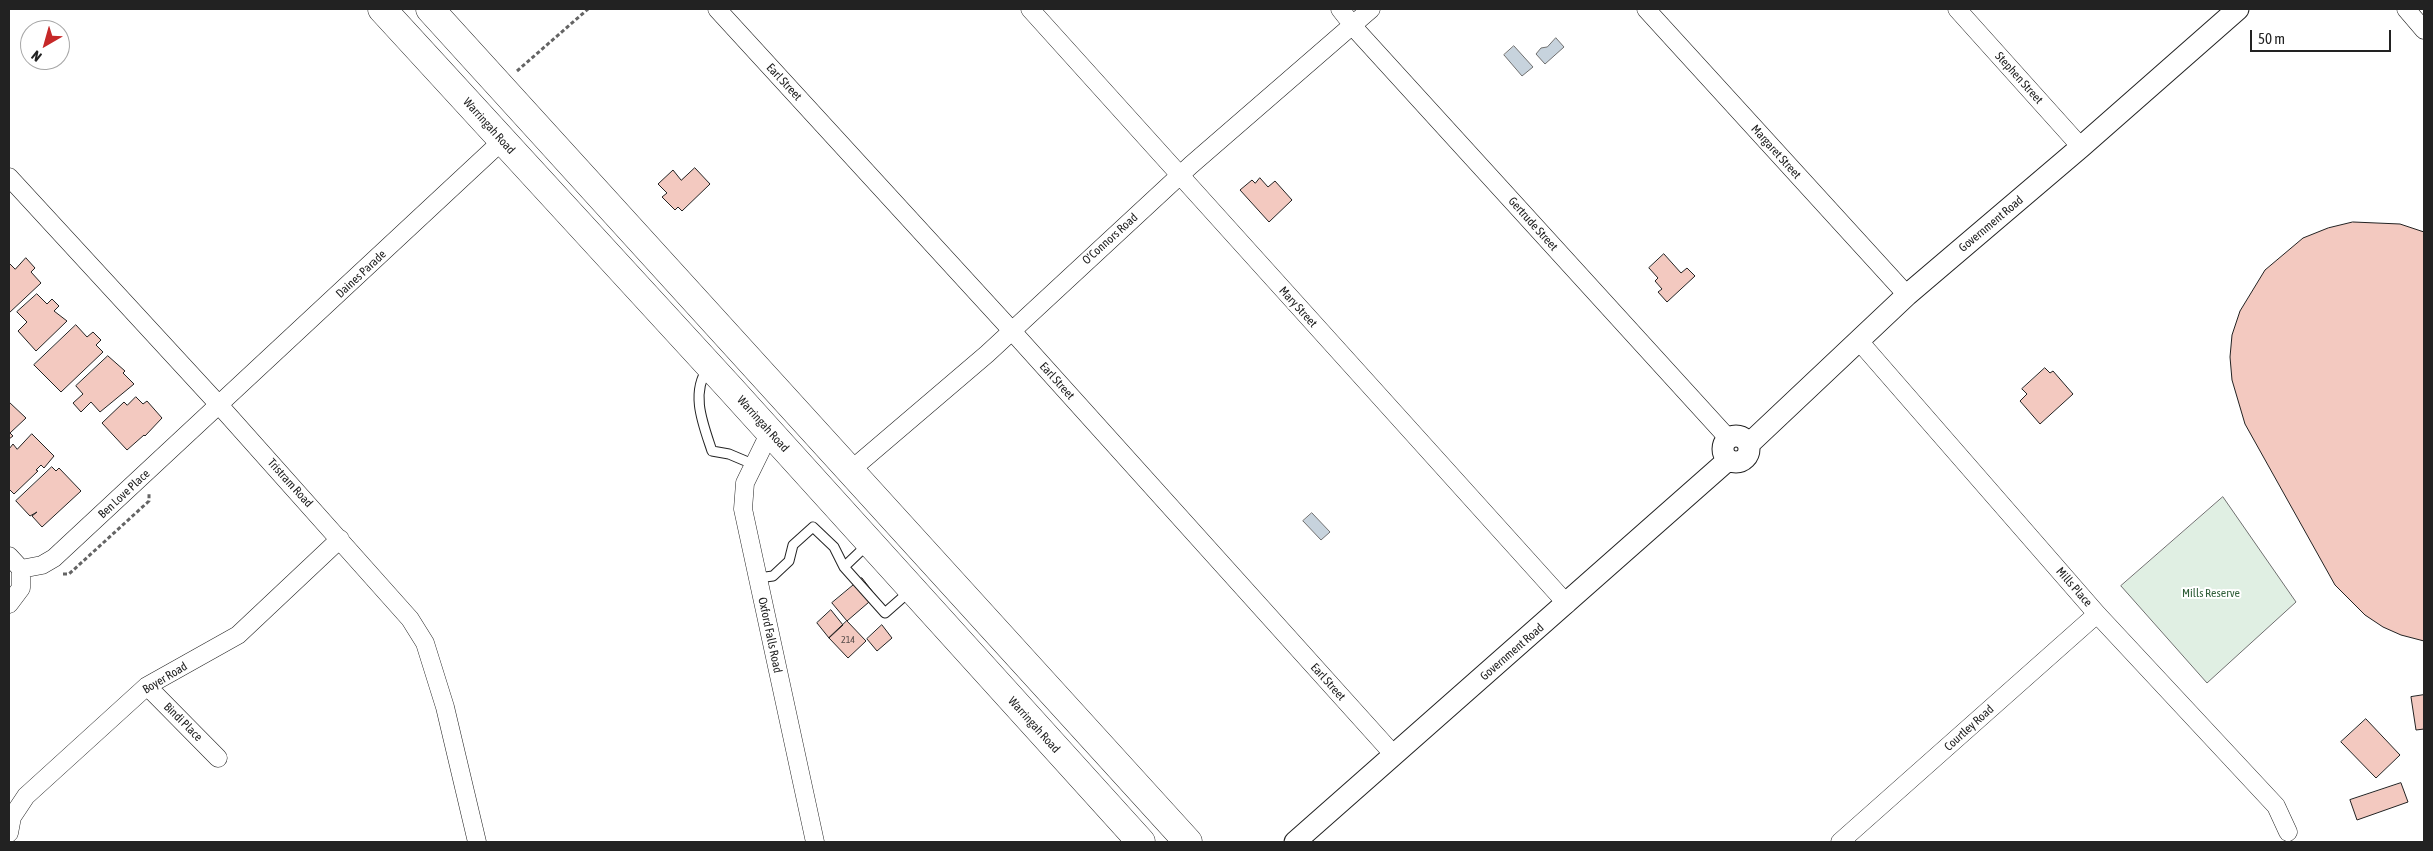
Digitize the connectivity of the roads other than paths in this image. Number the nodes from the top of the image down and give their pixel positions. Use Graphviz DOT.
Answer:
graph roads {
  1 [pos="382,9"];
  2 [pos="430,9"];
  3 [pos="717,9"];
  4 [pos="1030,9"];
  5 [pos="1340,9"];
  6 [pos="1371,9"];
  7 [pos="1646,9"];
  8 [pos="1957,9"];
  9 [pos="2238,9"];
  10 [pos="2406,9"];
  11 [pos="1353,23"];
  12 [pos="2424,30"];
  13 [pos="502,141"];
  14 [pos="2081,148"];
  15 [pos="1180,175"];
  16 [pos="9,177"];
  17 [pos="1907,295"];
  18 [pos="1011,329"];
  19 [pos="1858,340"];
  20 [pos="709,366"];
  21 [pos="220,406"];
  22 [pos="770,432"];
  23 [pos="1728,438"];
  24 [pos="1749,444"];
  25 [pos="1728,460"];
  26 [pos="755,465"];
  27 [pos="850,470"];
  28 [pos="340,539"];
  29 [pos="870,542"];
  30 [pos="9,556"];
  31 [pos="844,567"];
  32 [pos="21,569"];
  33 [pos="758,578"];
  34 [pos="912,589"];
  35 [pos="9,604"];
  36 [pos="1567,604"];
  37 [pos="2097,614"];
  38 [pos="147,686"];
  39 [pos="1394,755"];
  40 [pos="218,758"];
  41 [pos="2288,832"];
  42 [pos="9,835"];
  43 [pos="10,842"];
  44 [pos="477,842"];
  45 [pos="815,842"];
  46 [pos="1140,842"];
  47 [pos="1188,842"];
  48 [pos="1296,842"];
  49 [pos="1840,842"];
  1 -- 13 [label="highway, Warringah Road"];
  2 -- 27 [label="highway"];
  3 -- 18 [label="street, Earl Street"];
  4 -- 15 [label="street, Mary Street"];
  5 -- 11 [label="street, Gertrude Street"];
  6 -- 11 [label="street, O'Connors Road"];
  7 -- 17 [label="street, Margaret Street"];
  8 -- 14 [label="street, Stephen Street"];
  9 -- 14 [label="street, Government Road"];
  10 -- 12 [label="street"];
  11 -- 15 [label="street, O'Connors Road"];
  11 -- 23 [label="street, Gertrude Street"];
  13 -- 20 [label="highway, Warringah Road"];
  13 -- 21 [label="street, Daines Parade"];
  14 -- 17 [label="street, Government Road"];
  15 -- 18 [label="street, O'Connors Road"];
  15 -- 36 [label="street, Mary Street"];
  16 -- 21 [label="street, Tristram Road"];
  17 -- 19 [label="street, Government Road"];
  18 -- 27 [label="street, O'Connors Road"];
  18 -- 39 [label="street, Earl Street"];
  19 -- 24 [label="street, Government Road"];
  19 -- 37 [label="street, Mills Place"];
  20 -- 22 [label="highway, Warringah Road"];
  20 -- 26 [label="lane"];
  21 -- 28 [label="street, Tristram Road"];
  21 -- 32 [label="street, Ben Love Place"];
  22 -- 26 [label="street, Oxford Falls Road"];
  22 -- 29 [label="highway, Warringah Road"];
  23 -- 24 [label="street"];
  23 -- 25 [label="street"];
  24 -- 25 [label="street"];
  25 -- 36 [label="street, Government Road"];
  26 -- 33 [label="street, Oxford Falls Road"];
  27 -- 47 [label="highway"];
  28 -- 38 [label="street, Boyer Road"];
  28 -- 44 [label="street, Tristram Road"];
  29 -- 31 [label="lane"];
  29 -- 34 [label="highway, Warringah Road"];
  30 -- 32 [label="street"];
  31 -- 33 [label="lane"];
  31 -- 34 [label="lane"];
  32 -- 35 [label="street"];
  33 -- 45 [label="street, Oxford Falls Road"];
  34 -- 46 [label="highway, Warringah Road"];
  36 -- 39 [label="street, Government Road"];
  37 -- 41 [label="street, Mills Place"];
  37 -- 49 [label="street, Courtley Road"];
  38 -- 40 [label="street, Bindi Place"];
  38 -- 42 [label="street, Boyer Road"];
  39 -- 48 [label="street, Government Road"];
  42 -- 43 [label="street, Boyer Road"];
}
